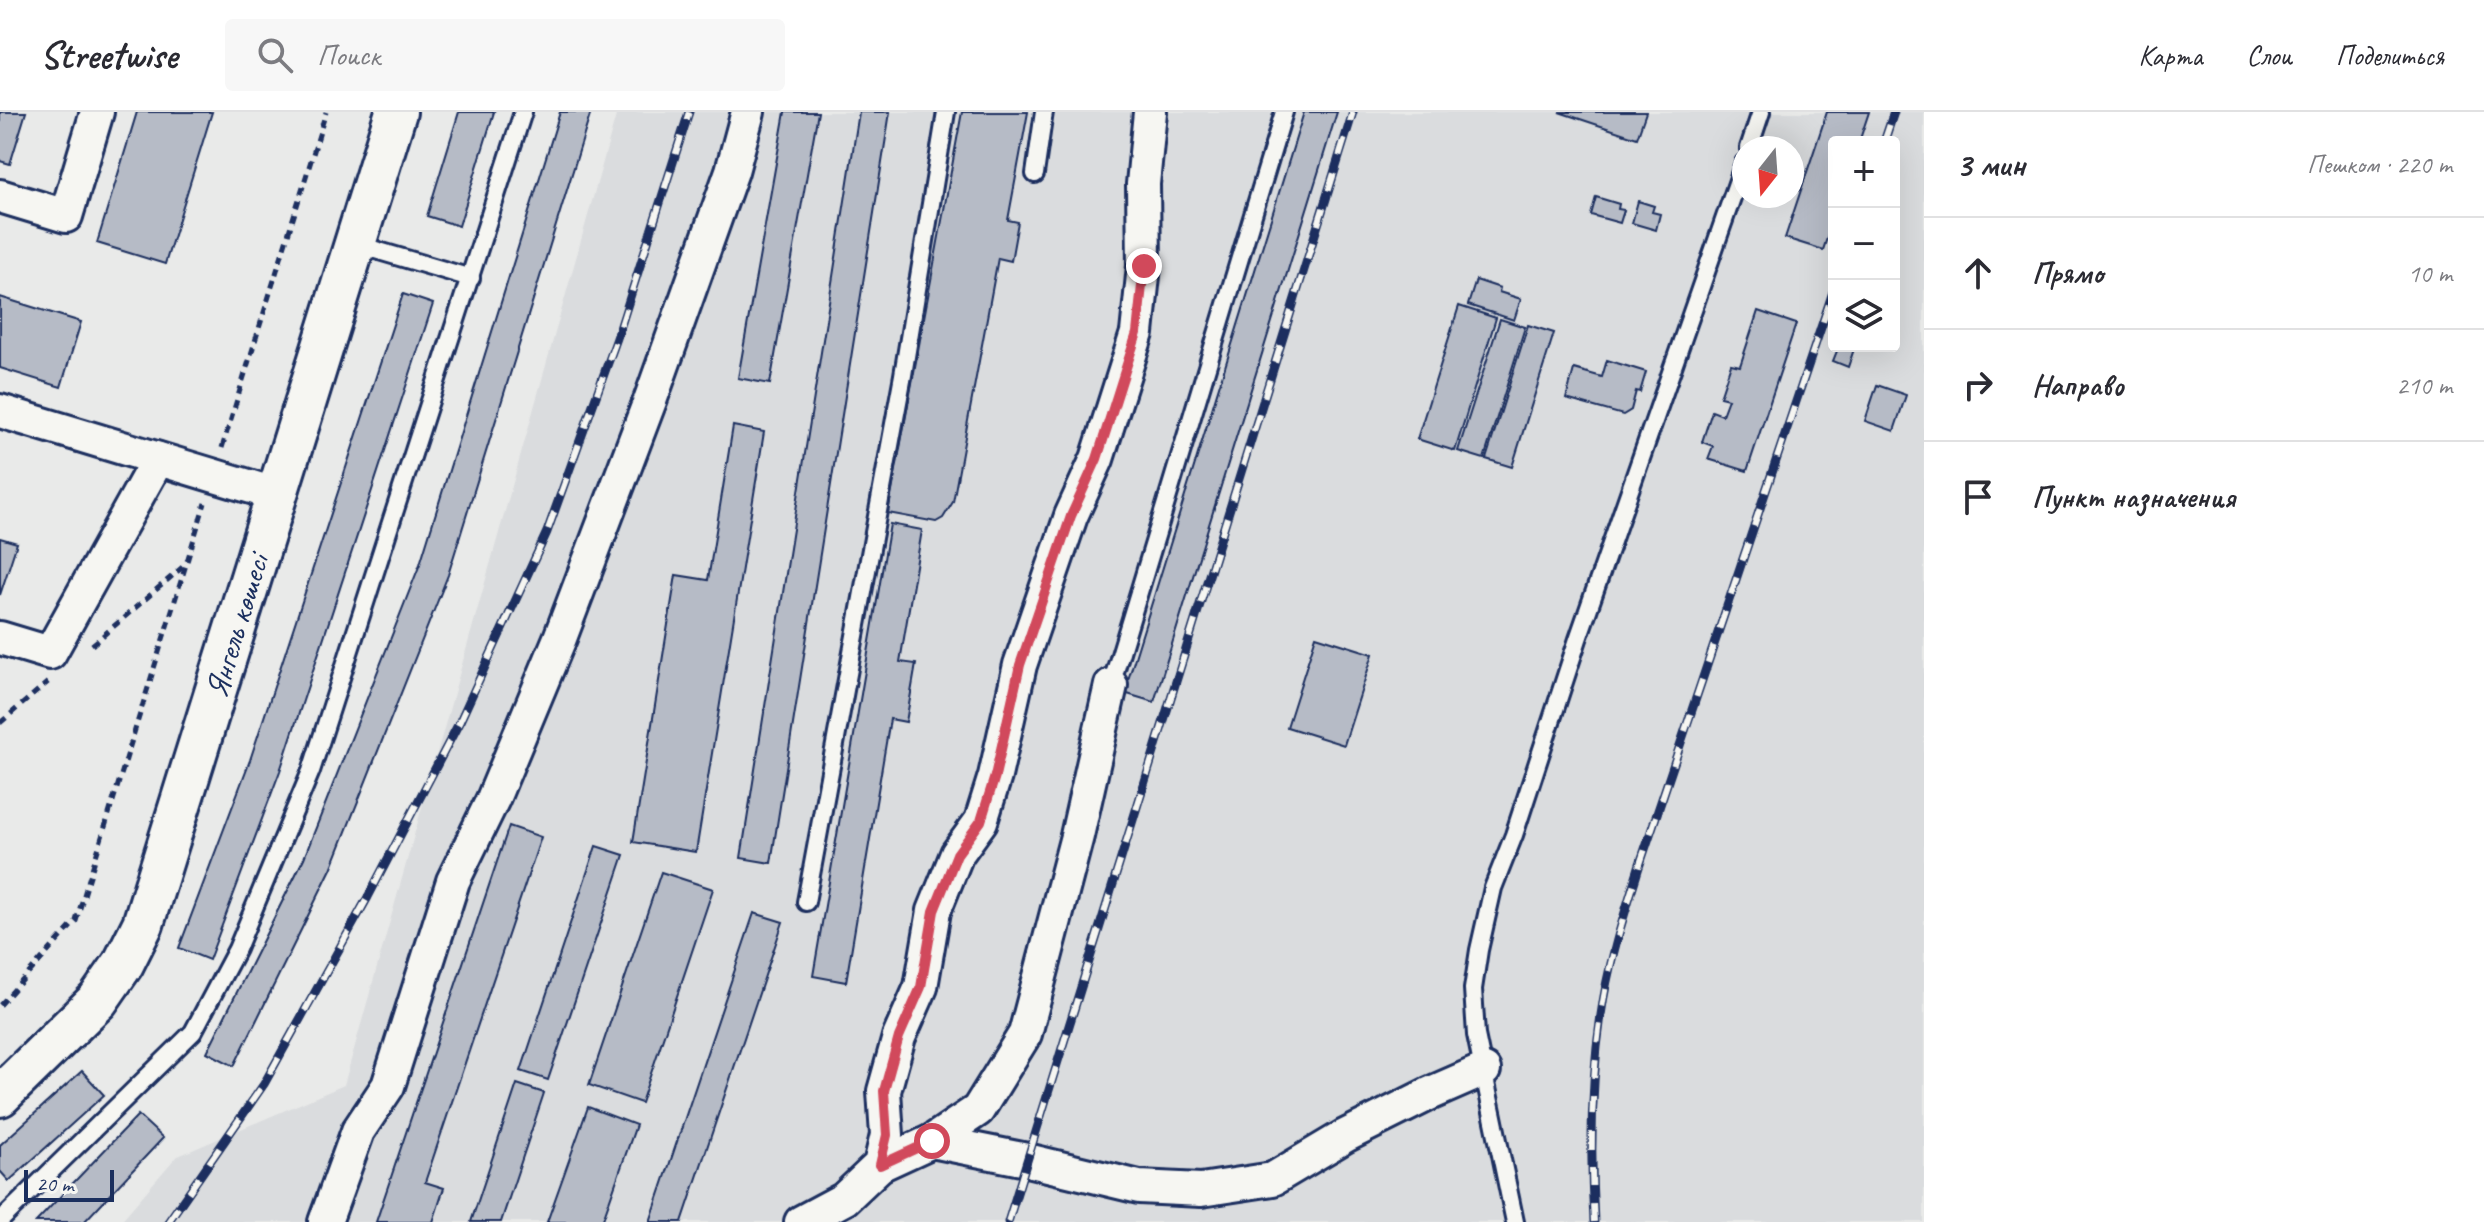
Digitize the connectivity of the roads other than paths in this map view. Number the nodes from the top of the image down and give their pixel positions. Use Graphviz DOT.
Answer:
graph roads {
  1 [pos="97,112"];
  2 [pos="396,112"];
  3 [pos="523,112"];
  4 [pos="748,112"];
  5 [pos="946,112"];
  6 [pos="1044,112"];
  7 [pos="1150,112"];
  8 [pos="1284,112"];
  9 [pos="1761,112"];
  10 [pos="1753,136"];
  11 [pos="1035,174"];
  12 [pos="0,196"];
  13 [pos="1732,197"];
  14 [pos="355,244"];
  15 [pos="471,278"];
  16 [pos="0,411"];
  17 [pos="158,459"];
  18 [pos="278,495"];
  19 [pos="0,638"];
  20 [pos="1111,685"];
  21 [pos="806,902"];
  22 [pos="1484,1070"];
  23 [pos="0,1096"];
  24 [pos="932,1141"];
  25 [pos="880,1165"];
  26 [pos="0,1221"];
  27 [pos="325,1222"];
  28 [pos="801,1222"];
  29 [pos="1515,1222"];
  1 -- 12 [label="street"];
  2 -- 14 [label="street, Янгель көшесі"];
  3 -- 15 [label="lane"];
  4 -- 27 [label="street"];
  5 -- 21 [label="lane"];
  6 -- 11 [label="lane"];
  7 -- 25 [label="street"];
  8 -- 20 [label="lane"];
  9 -- 10 [label="lane"];
  13 -- 22 [label="lane"];
  14 -- 15 [label="lane"];
  14 -- 18 [label="street, Янгель көшесі"];
  15 -- 26 [label="lane"];
  16 -- 17 [label="street"];
  17 -- 18 [label="street"];
  17 -- 19 [label="street"];
  18 -- 23 [label="street, Янгель көшесі"];
  20 -- 24 [label="street"];
  22 -- 24 [label="street"];
  22 -- 29 [label="lane"];
  24 -- 25 [label="street"];
  25 -- 28 [label="street"];
}
